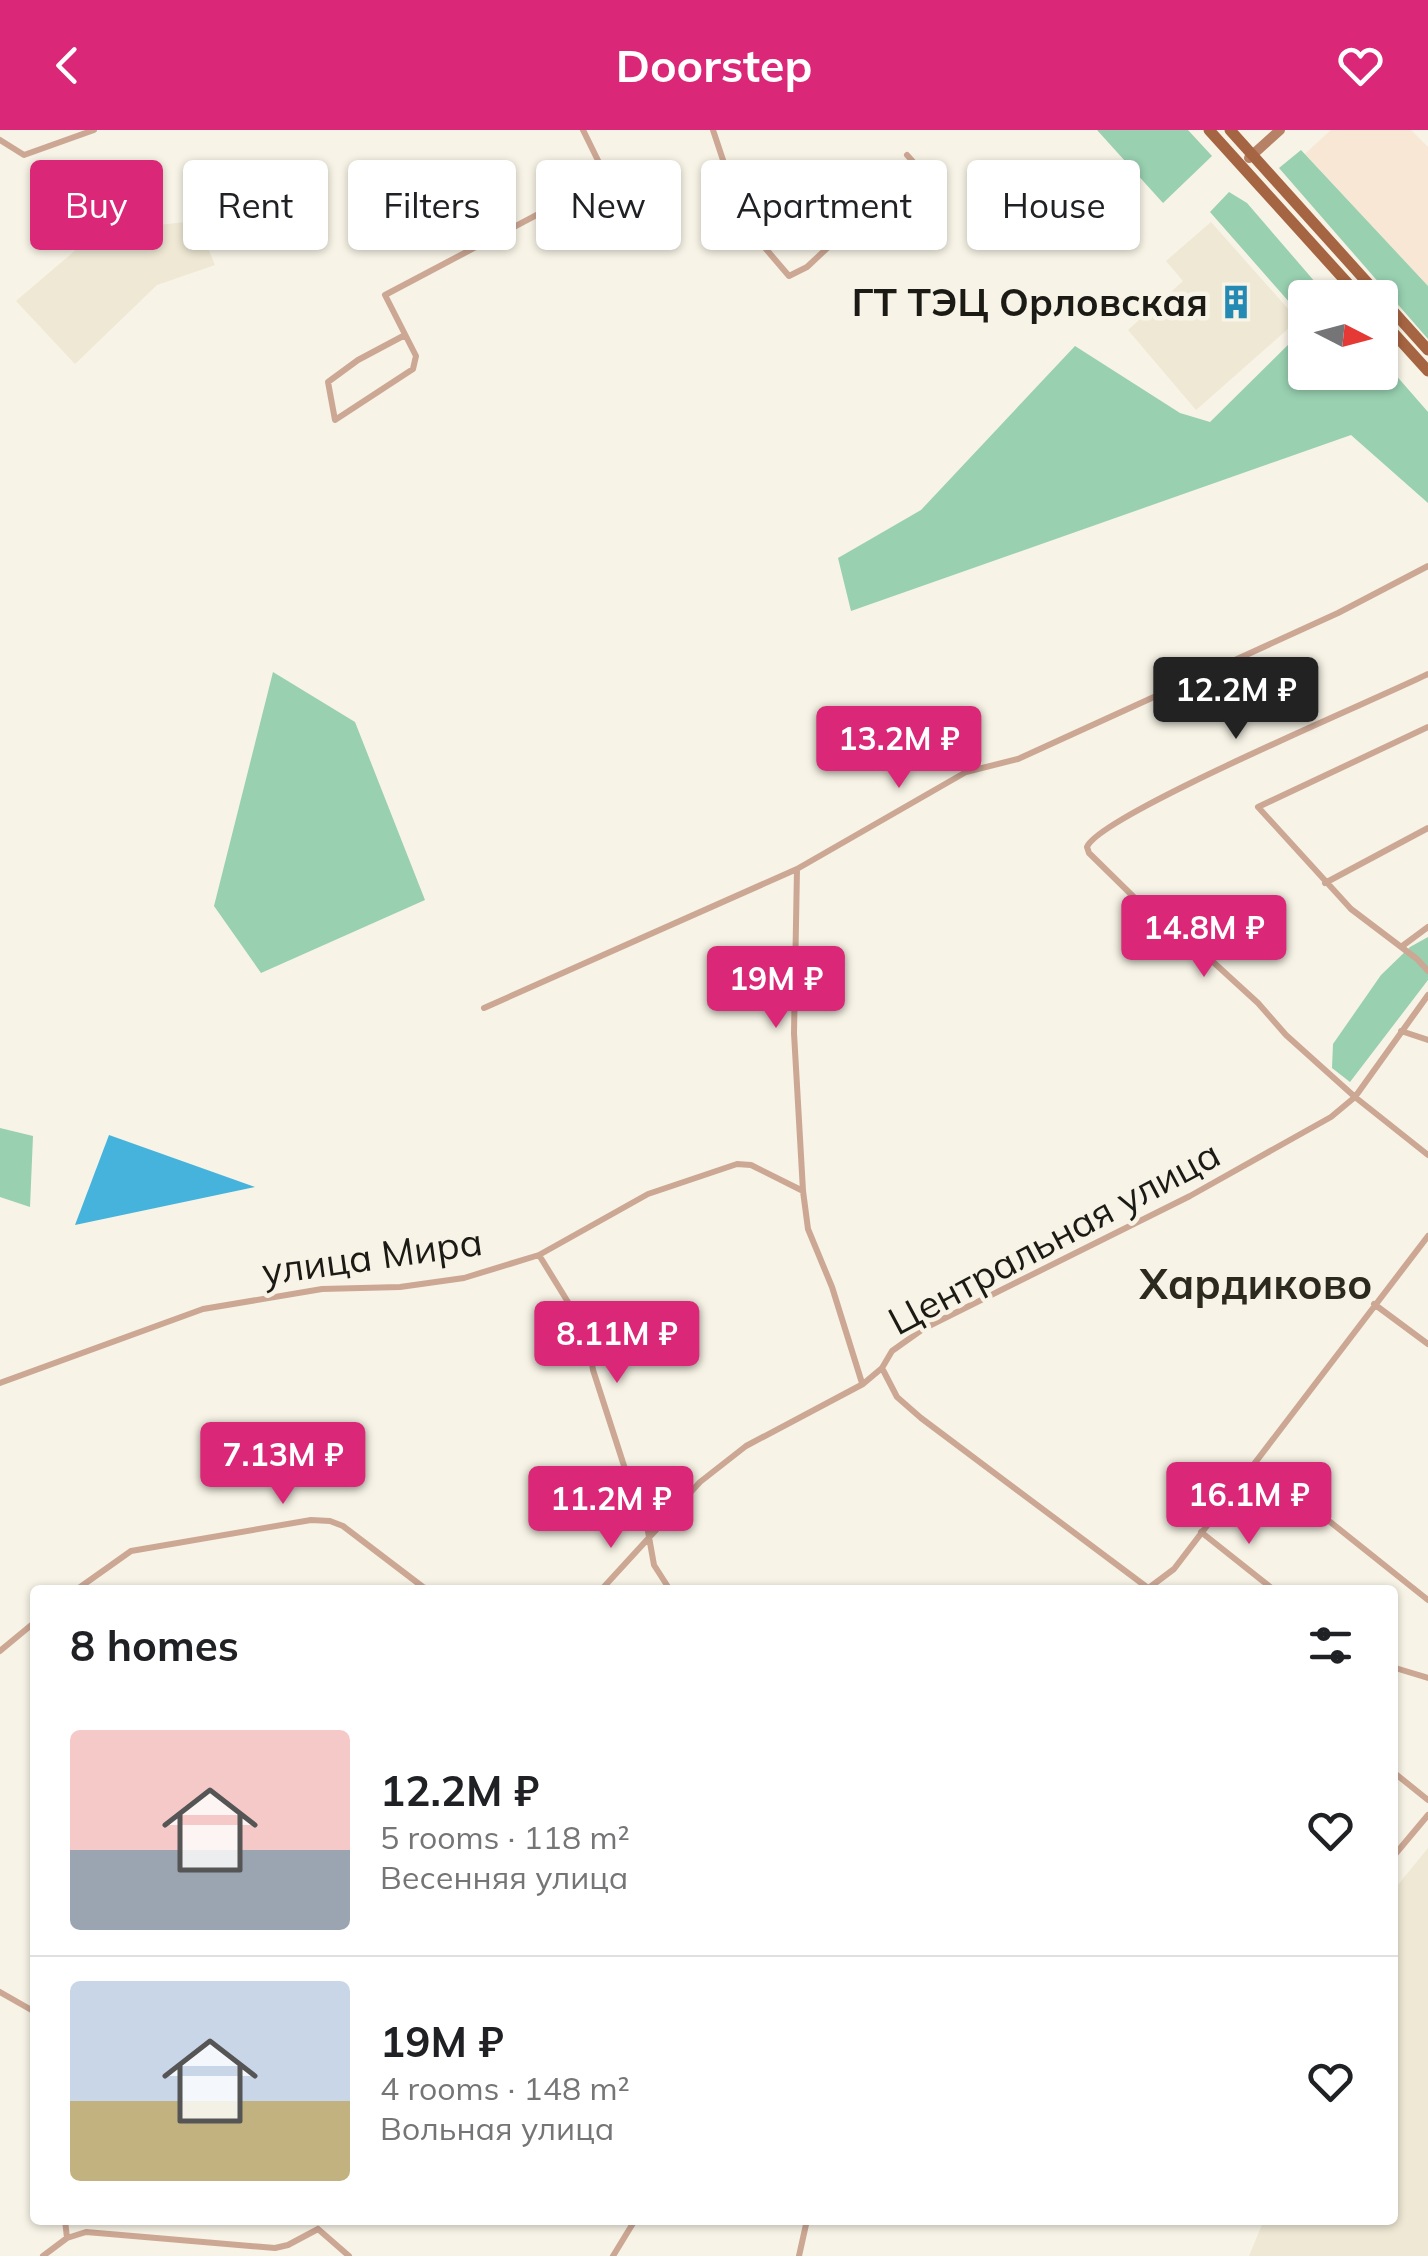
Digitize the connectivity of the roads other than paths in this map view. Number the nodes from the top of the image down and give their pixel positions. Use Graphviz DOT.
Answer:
graph roads {
  1 [pos="94,130"];
  2 [pos="584,130"];
  3 [pos="713,130"];
  4 [pos="1209,130"];
  5 [pos="1230,130"];
  6 [pos="1280,130"];
  7 [pos="0,140"];
  8 [pos="906,154"];
  9 [pos="1252,154"];
  10 [pos="1240,165"];
  11 [pos="1345,280"];
  12 [pos="405,335"];
  13 [pos="1398,338"];
  14 [pos="1428,350"];
  15 [pos="1428,371"];
  16 [pos="1428,566"];
  17 [pos="1428,674"];
  18 [pos="1428,727"];
  19 [pos="1428,828"];
  20 [pos="796,869"];
  21 [pos="1325,883"];
  22 [pos="1428,927"];
  23 [pos="1400,947"];
  24 [pos="1428,971"];
  25 [pos="1428,995"];
  26 [pos="484,1008"];
  27 [pos="1401,1031"];
  28 [pos="1428,1040"];
  29 [pos="1355,1097"];
  30 [pos="1428,1155"];
  31 [pos="802,1191"];
  32 [pos="1428,1236"];
  33 [pos="539,1255"];
  34 [pos="1374,1304"];
  35 [pos="1428,1344"];
  36 [pos="882,1368"];
  37 [pos="0,1383"];
  38 [pos="863,1384"];
  39 [pos="1224,1502"];
  40 [pos="1202,1532"];
  41 [pos="649,1536"];
  42 [pos="83,1585"];
  43 [pos="419,1585"];
  44 [pos="605,1585"];
  45 [pos="667,1585"];
  46 [pos="1142,1585"];
  47 [pos="1152,1585"];
  48 [pos="1268,1585"];
  49 [pos="1428,1600"];
  50 [pos="30,1626"];
  51 [pos="0,1651"];
  52 [pos="1398,1669"];
  53 [pos="1424,1677"];
  54 [pos="1398,1776"];
  55 [pos="1428,1800"];
  56 [pos="1428,1815"];
  57 [pos="1398,1851"];
  58 [pos="0,1992"];
  59 [pos="30,2009"];
  60 [pos="66,2225"];
  61 [pos="317,2225"];
  62 [pos="631,2225"];
  63 [pos="807,2225"];
  64 [pos="67,2238"];
  65 [pos="43,2256"];
  66 [pos="349,2256"];
  67 [pos="612,2256"];
  68 [pos="799,2256"];
  1 -- 7 [label="street"];
  2 -- 12 [label="street"];
  3 -- 8 [label="street"];
  4 -- 10 [label="main road"];
  5 -- 9 [label="main road"];
  6 -- 9 [label="main road"];
  9 -- 10 [label="main road"];
  9 -- 14 [label="main road"];
  10 -- 11 [label="main road"];
  12 -- 12 [label="street"];
  13 -- 15 [label="main road"];
  16 -- 20 [label="street"];
  17 -- 29 [label="street"];
  18 -- 21 [label="street"];
  19 -- 21 [label="street"];
  20 -- 26 [label="street"];
  20 -- 31 [label="street"];
  21 -- 23 [label="street"];
  22 -- 23 [label="street"];
  23 -- 24 [label="street"];
  25 -- 27 [label="street, Центральная улица"];
  27 -- 28 [label="street"];
  27 -- 29 [label="street, Центральная улица"];
  29 -- 30 [label="street"];
  29 -- 36 [label="street, Центральная улица"];
  31 -- 33 [label="street, улица Мира"];
  31 -- 38 [label="street"];
  32 -- 34 [label="street"];
  33 -- 37 [label="street, улица Мира"];
  33 -- 41 [label="street"];
  34 -- 35 [label="street"];
  34 -- 39 [label="street"];
  36 -- 38 [label="street, Центральная улица"];
  36 -- 46 [label="street"];
  38 -- 41 [label="street, Центральная улица"];
  39 -- 40 [label="street"];
  39 -- 49 [label="street"];
  40 -- 47 [label="street"];
  40 -- 48 [label="street"];
  41 -- 44 [label="street, Центральная улица"];
  41 -- 45 [label="street"];
  42 -- 43 [label="street"];
  50 -- 51 [label="street"];
  52 -- 53 [label="street"];
  54 -- 55 [label="street"];
  56 -- 57 [label="street"];
  58 -- 59 [label="street"];
  60 -- 64 [label="street"];
  61 -- 64 [label="street"];
  61 -- 66 [label="street"];
  62 -- 67 [label="street"];
  63 -- 68 [label="street"];
  64 -- 65 [label="street"];
}
